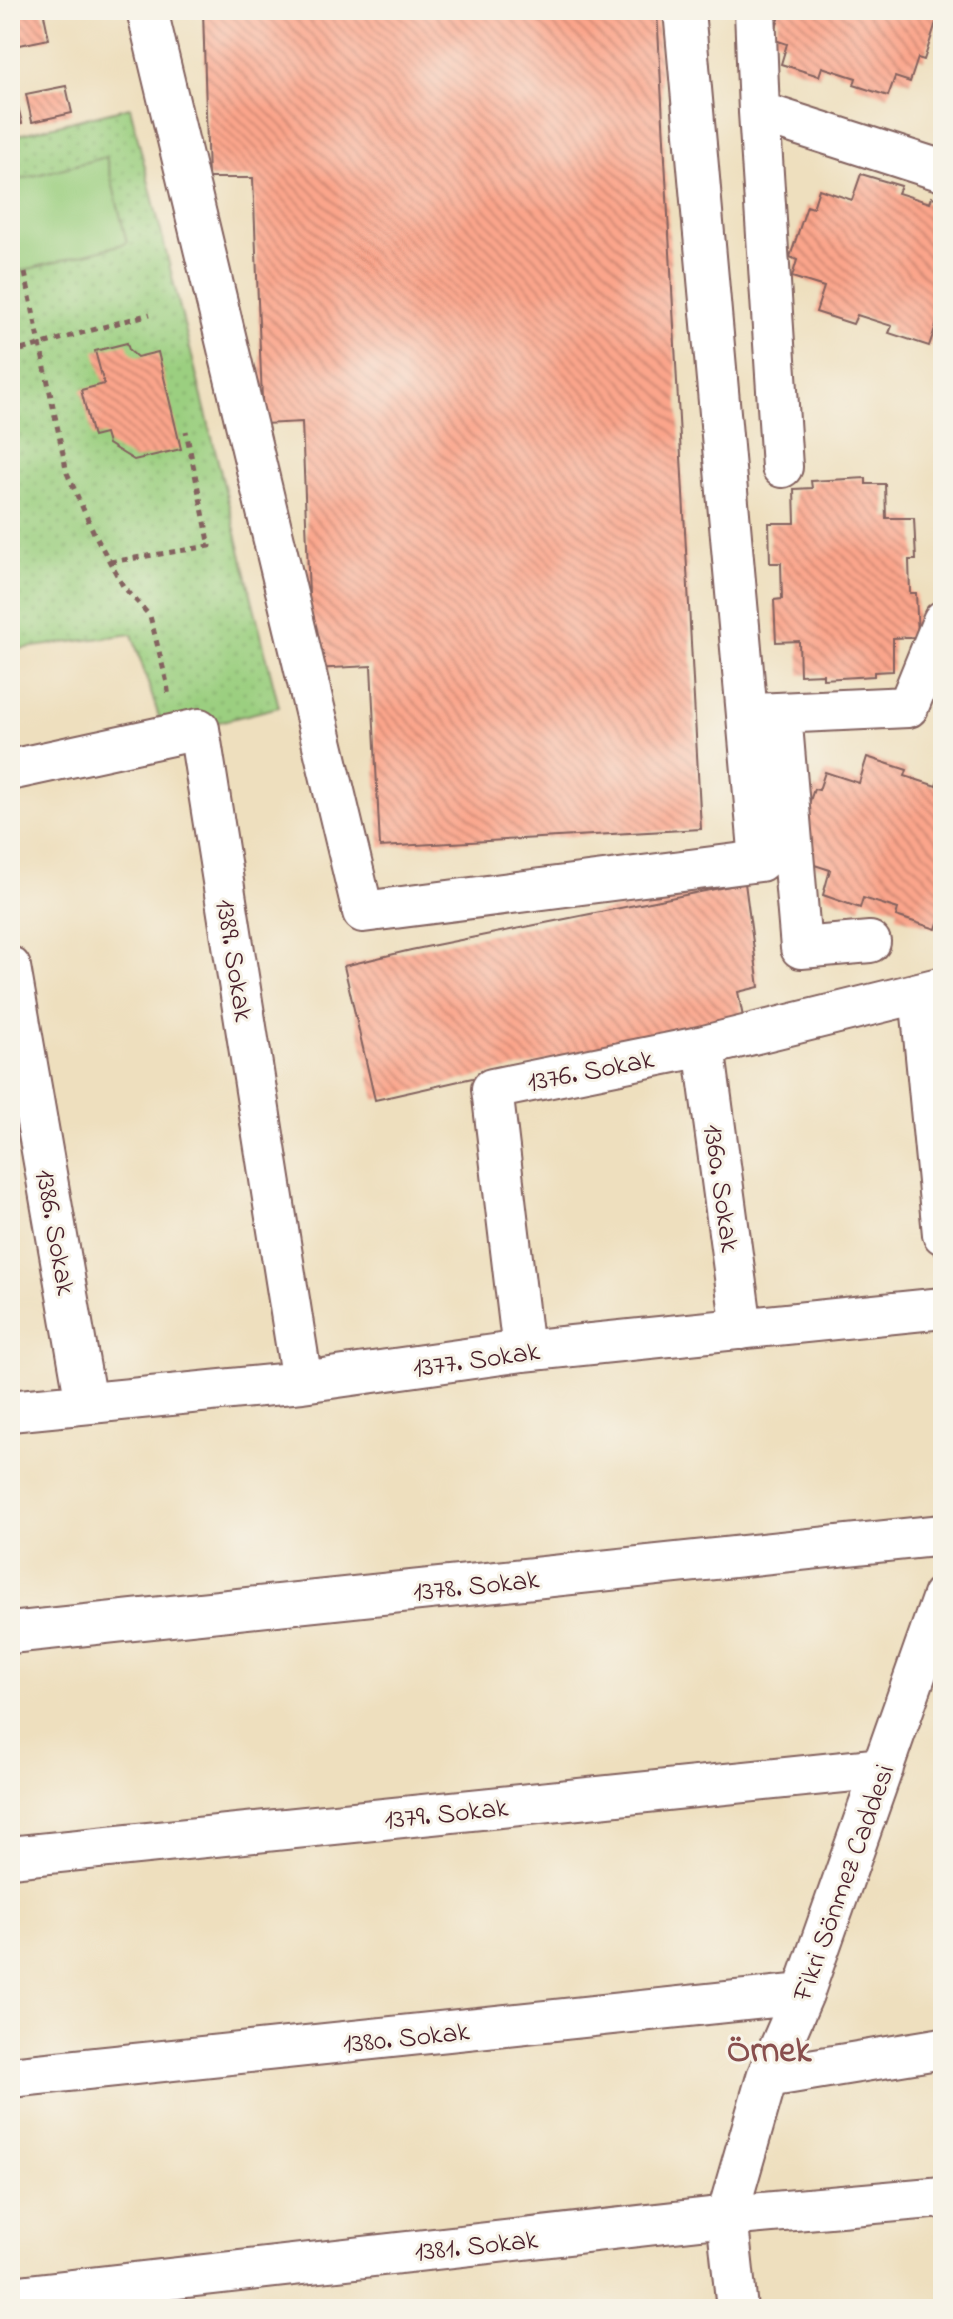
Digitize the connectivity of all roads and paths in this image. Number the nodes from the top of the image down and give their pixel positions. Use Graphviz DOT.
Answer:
graph roads {
  1 [pos="147,10"];
  2 [pos="684,10"];
  3 [pos="755,10"];
  4 [pos="759,112"];
  5 [pos="943,171"];
  6 [pos="25,273"];
  7 [pos="150,314"];
  8 [pos="40,345"];
  9 [pos="10,353"];
  10 [pos="186,431"];
  11 [pos="782,467"];
  12 [pos="110,562"];
  13 [pos="943,621"];
  14 [pos="764,714"];
  15 [pos="172,735"];
  16 [pos="10,770"];
  17 [pos="870,942"];
  18 [pos="10,967"];
  19 [pos="932,990"];
  20 [pos="704,1046"];
  21 [pos="943,1234"];
  22 [pos="943,1308"];
  23 [pos="742,1329"];
  24 [pos="523,1351"];
  25 [pos="302,1382"];
  26 [pos="86,1403"];
  27 [pos="10,1411"];
  28 [pos="943,1535"];
  29 [pos="943,1596"];
  30 [pos="10,1633"];
  31 [pos="883,1768"];
  32 [pos="10,1857"];
  33 [pos="803,1994"];
  34 [pos="943,2048"];
  35 [pos="10,2077"];
  36 [pos="767,2077"];
  37 [pos="943,2197"];
  38 [pos="727,2216"];
  39 [pos="10,2297"];
  40 [pos="737,2309"];
  1 -- 14 [label="street"];
  2 -- 14 [label="street"];
  3 -- 4 [label="street"];
  4 -- 5 [label="street"];
  4 -- 11 [label="street"];
  6 -- 8 [label="path"];
  7 -- 8 [label="path"];
  8 -- 9 [label="path"];
  8 -- 12 [label="path"];
  10 -- 12 [label="path"];
  12 -- 15 [label="path"];
  13 -- 14 [label="street"];
  14 -- 17 [label="street"];
  15 -- 16 [label="street, 1389. Sokak"];
  15 -- 25 [label="street, 1389. Sokak"];
  18 -- 26 [label="street, 1386. Sokak"];
  19 -- 20 [label="street, 1376. Sokak"];
  19 -- 21 [label="street"];
  20 -- 23 [label="street, 1360. Sokak"];
  20 -- 24 [label="street, 1376. Sokak"];
  22 -- 23 [label="street, 1377. Sokak"];
  23 -- 24 [label="street, 1377. Sokak"];
  24 -- 25 [label="street, 1377. Sokak"];
  25 -- 26 [label="street, 1377. Sokak"];
  26 -- 27 [label="street, 1377. Sokak"];
  28 -- 30 [label="street, 1378. Sokak"];
  29 -- 31 [label="street, Fikri Sönmez Caddesi"];
  31 -- 32 [label="street, 1379. Sokak"];
  31 -- 33 [label="street, Fikri Sönmez Caddesi"];
  33 -- 35 [label="street, 1380. Sokak"];
  33 -- 36 [label="street, Fikri Sönmez Caddesi"];
  34 -- 36 [label="street"];
  36 -- 38 [label="street, Fikri Sönmez Caddesi"];
  37 -- 38 [label="street, 1381. Sokak"];
  38 -- 39 [label="street, 1381. Sokak"];
  38 -- 40 [label="street, Fikri Sönmez Caddesi"];
}
